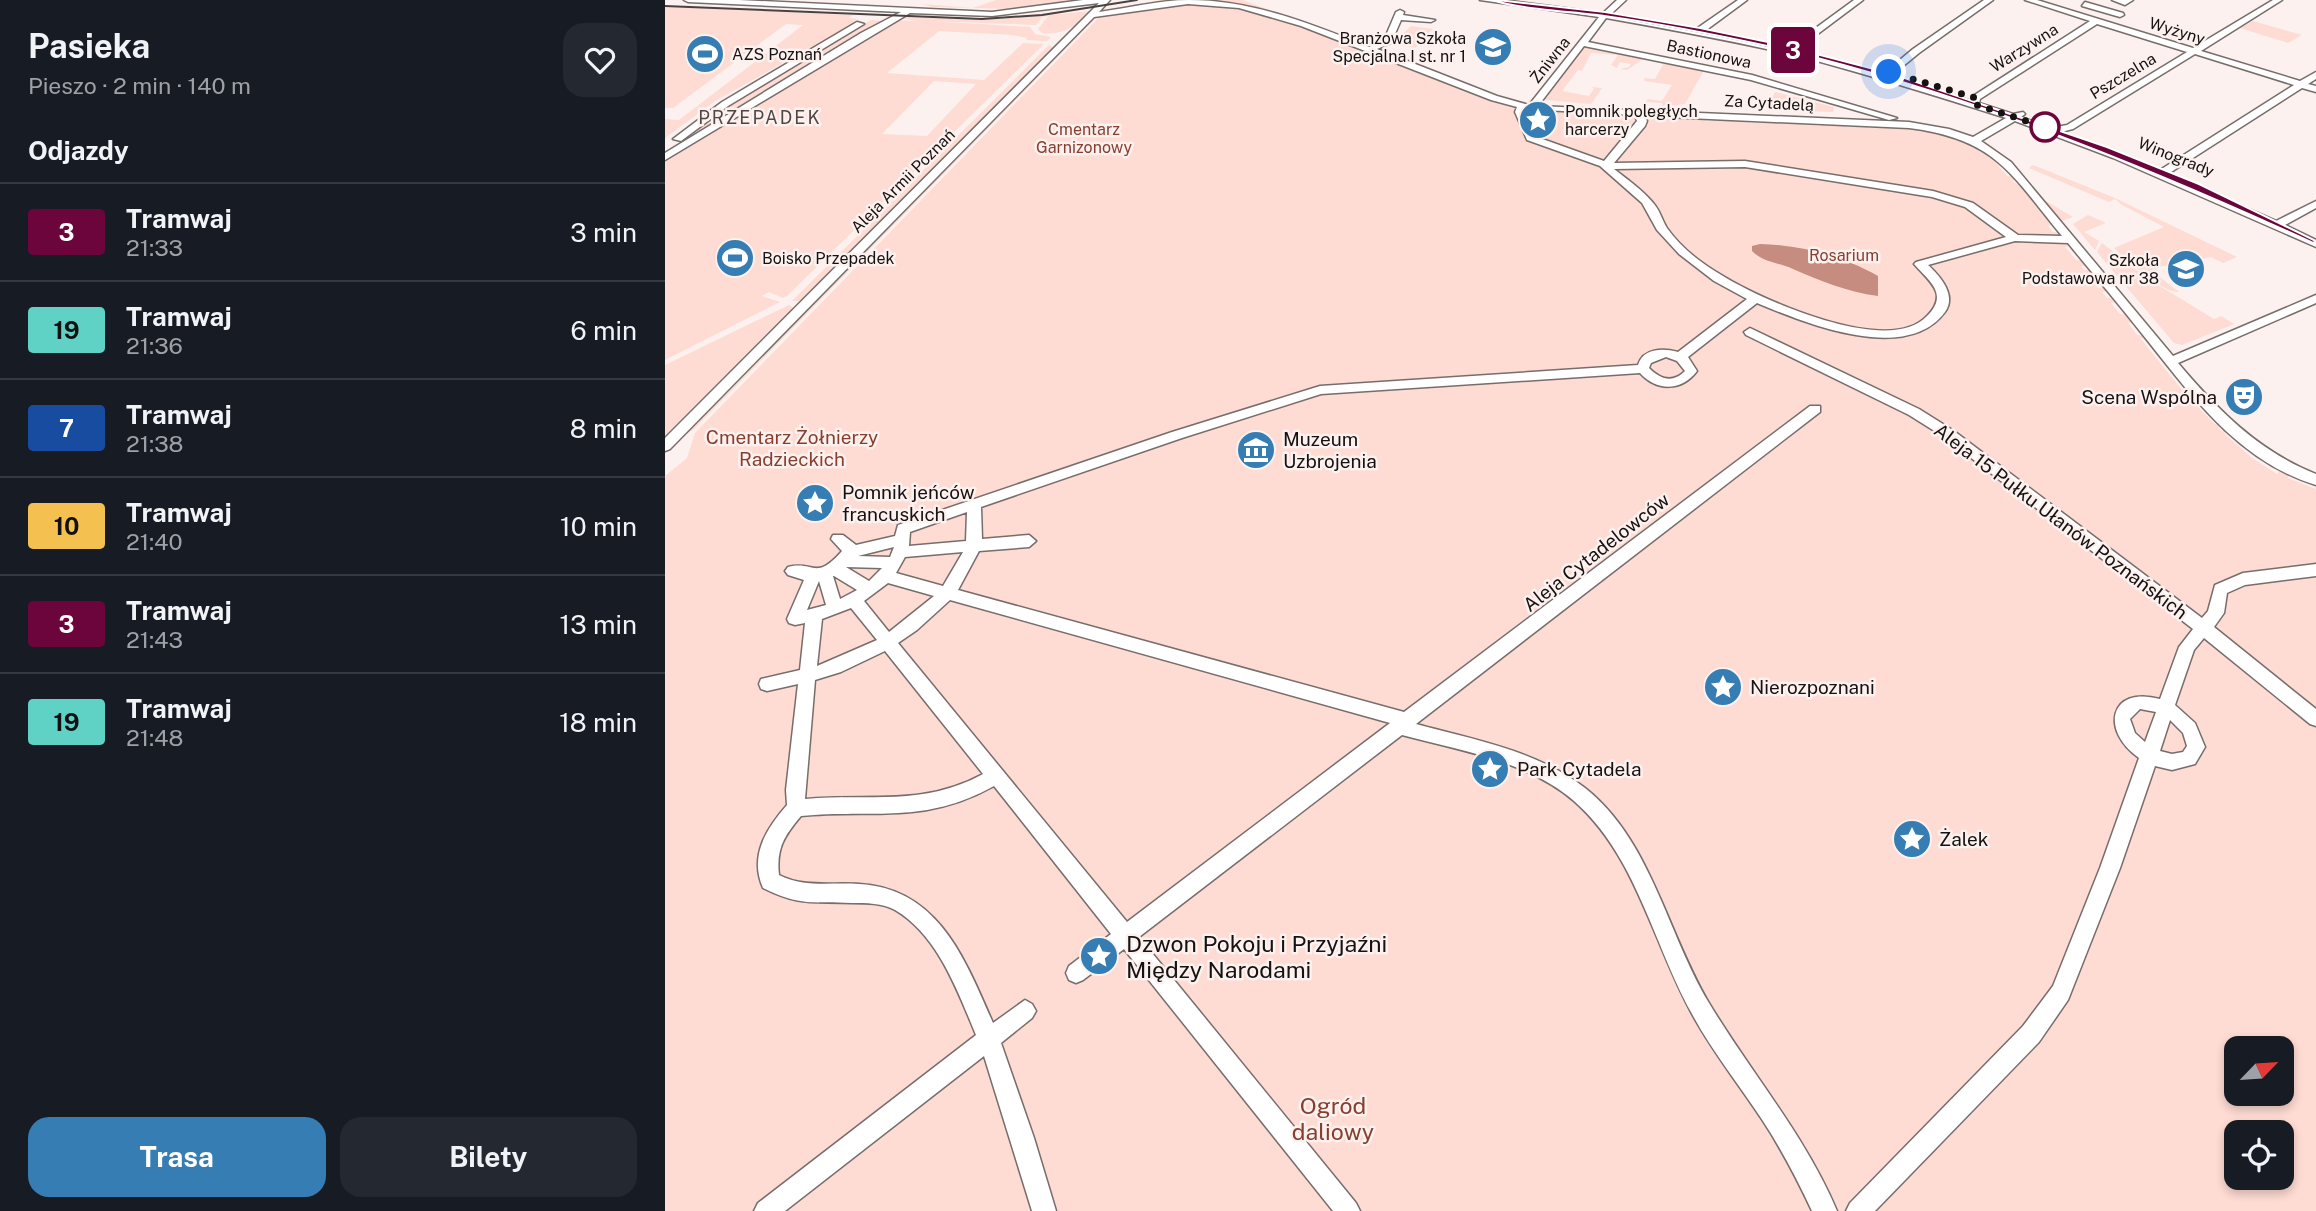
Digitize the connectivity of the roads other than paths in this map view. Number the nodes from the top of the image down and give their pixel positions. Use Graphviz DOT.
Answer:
graph roads {
  1 [pos="688,0"];
  2 [pos="867,0"];
  3 [pos="902,0"];
  4 [pos="1101,0"];
  5 [pos="1106,0"];
  6 [pos="1484,0"];
  7 [pos="1522,0"];
  8 [pos="1622,0"];
  9 [pos="1743,0"];
  10 [pos="1859,0"];
  11 [pos="1989,0"];
  12 [pos="2029,0"];
  13 [pos="2116,0"];
  14 [pos="2278,0"];
  15 [pos="1511,1"];
  16 [pos="2089,2"];
  17 [pos="2130,2"];
  18 [pos="858,7"];
  19 [pos="886,9"];
  20 [pos="905,10"];
  21 [pos="924,11"];
  22 [pos="1606,13"];
  23 [pos="2070,13"];
  24 [pos="2118,14"];
  25 [pos="1091,15"];
  26 [pos="870,19"];
  27 [pos="1431,20"];
  28 [pos="2099,22"];
  29 [pos="1701,29"];
  30 [pos="1581,43"];
  31 [pos="1371,49"];
  32 [pos="1793,49"];
  33 [pos="2194,51"];
  34 [pos="1889,73"];
  35 [pos="2316,75"];
  36 [pos="2300,85"];
  37 [pos="2316,89"];
  38 [pos="1975,101"];
  39 [pos="1526,107"];
  40 [pos="1638,113"];
  41 [pos="2018,115"];
  42 [pos="1909,125"];
  43 [pos="2059,129"];
  44 [pos="1975,141"];
  45 [pos="665,150"];
  46 [pos="665,158"];
  47 [pos="1606,164"];
  48 [pos="2164,171"];
  49 [pos="2316,204"];
  50 [pos="2282,223"];
  51 [pos="2316,235"];
  52 [pos="2015,238"];
  53 [pos="2071,240"];
  54 [pos="2316,244"];
  55 [pos="1756,298"];
  56 [pos="2316,299"];
  57 [pos="1750,332"];
  58 [pos="1679,356"];
  59 [pos="2172,362"];
  60 [pos="1643,369"];
  61 [pos="1815,409"];
  62 [pos="665,446"];
  63 [pos="2316,480"];
  64 [pos="974,505"];
  65 [pos="838,538"];
  66 [pos="1029,541"];
  67 [pos="975,546"];
  68 [pos="896,557"];
  69 [pos="833,567"];
  70 [pos="2316,569"];
  71 [pos="793,570"];
  72 [pos="947,592"];
  73 [pos="861,594"];
  74 [pos="835,609"];
  75 [pos="814,616"];
  76 [pos="2204,629"];
  77 [pos="887,642"];
  78 [pos="808,675"];
  79 [pos="767,684"];
  80 [pos="2167,707"];
  81 [pos="2316,719"];
  82 [pos="1405,724"];
  83 [pos="2150,756"];
  84 [pos="996,776"];
  85 [pos="796,808"];
  86 [pos="1125,936"];
  87 [pos="1076,973"];
  88 [pos="1025,1011"];
  89 [pos="989,1040"];
  90 [pos="766,1211"];
  91 [pos="1044,1211"];
  92 [pos="1348,1211"];
  93 [pos="1825,1211"];
  94 [pos="1858,1211"];
  1 -- 18 [label="street"];
  2 -- 18 [label="street"];
  3 -- 19 [label="street"];
  4 -- 21 [label="street"];
  5 -- 25 [label="street, Aleja Armii Poznań"];
  6 -- 15 [label="street, Winogrady"];
  7 -- 22 [label="street, Winogrady"];
  8 -- 22 [label="street, Żniwna"];
  9 -- 29 [label="street"];
  10 -- 32 [label="street"];
  11 -- 34 [label="street"];
  12 -- 23 [label="street, Wyżyny"];
  13 -- 17 [label="street"];
  14 -- 33 [label="street, Pszczelna"];
  15 -- 22 [label="street, Winogrady"];
  16 -- 23 [label="street, Warzywna"];
  16 -- 24 [label="street"];
  17 -- 24 [label="street, Warzywna"];
  18 -- 19 [label="street"];
  19 -- 20 [label="street"];
  19 -- 26 [label="street"];
  20 -- 21 [label="street"];
  20 -- 26 [label="street"];
  21 -- 46 [label="street"];
  22 -- 29 [label="street, Winogrady"];
  22 -- 30 [label="street, Żniwna"];
  23 -- 28 [label="street, Wyżyny"];
  24 -- 28 [label="street, Warzywna"];
  25 -- 31 [label="street, Za Cytadelą"];
  25 -- 62 [label="street, Aleja Armii Poznań"];
  26 -- 45 [label="street"];
  27 -- 31 [label="street"];
  28 -- 33 [label="street, Wyżyny"];
  28 -- 38 [label="street, Warzywna"];
  29 -- 32 [label="street, Winogrady"];
  30 -- 39 [label="street, Żniwna"];
  30 -- 42 [label="street, Bastionowa"];
  31 -- 39 [label="street, Za Cytadelą"];
  32 -- 34 [label="street, Winogrady"];
  33 -- 36 [label="street, Wyżyny"];
  33 -- 43 [label="street, Pszczelna"];
  34 -- 38 [label="street, Winogrady"];
  35 -- 36 [label="street"];
  36 -- 37 [label="street, Wyżyny"];
  36 -- 48 [label="street"];
  38 -- 41 [label="street, Winogrady"];
  39 -- 40 [label="street, Za Cytadelą"];
  39 -- 47 [label="street"];
  40 -- 42 [label="street, Za Cytadelą"];
  40 -- 47 [label="street"];
  41 -- 43 [label="street, Winogrady"];
  41 -- 44 [label="street"];
  42 -- 44 [label="street, Za Cytadelą"];
  43 -- 48 [label="street, Winogrady"];
  44 -- 53 [label="street, Za Cytadelą"];
  47 -- 52 [label="street"];
  47 -- 55 [label="street"];
  48 -- 50 [label="street, Winogrady"];
  49 -- 50 [label="street"];
  50 -- 51 [label="street, Winogrady"];
  50 -- 54 [label="street, Winogrady"];
  52 -- 53 [label="street"];
  52 -- 55 [label="street"];
  53 -- 59 [label="street, Za Cytadelą"];
  55 -- 58 [label="street"];
  56 -- 59 [label="street"];
  57 -- 76 [label="street, Aleja 15 Pułku Ułanów Poznańskich"];
  58 -- 60 [label="street"];
  58 -- 60 [label="street"];
  59 -- 63 [label="street, Za Cytadelą"];
  60 -- 64 [label="street"];
  61 -- 82 [label="street, Aleja Cytadelowców"];
  64 -- 67 [label="street"];
  64 -- 68 [label="street"];
  65 -- 69 [label="street"];
  66 -- 67 [label="street"];
  67 -- 68 [label="street"];
  67 -- 72 [label="street"];
  68 -- 69 [label="street"];
  68 -- 69 [label="street"];
  68 -- 72 [label="street"];
  68 -- 73 [label="street"];
  69 -- 71 [label="street"];
  69 -- 73 [label="street"];
  69 -- 74 [label="street"];
  69 -- 75 [label="street"];
  70 -- 76 [label="street"];
  72 -- 77 [label="street"];
  72 -- 82 [label="street"];
  73 -- 74 [label="street"];
  73 -- 77 [label="street"];
  74 -- 75 [label="street"];
  75 -- 78 [label="street"];
  76 -- 80 [label="street"];
  76 -- 81 [label="street, Aleja 15 Pułku Ułanów Poznańskich"];
  77 -- 78 [label="street"];
  77 -- 84 [label="street"];
  78 -- 79 [label="street"];
  78 -- 85 [label="street"];
  80 -- 83 [label="street"];
  80 -- 83 [label="street"];
  80 -- 83 [label="street"];
  82 -- 86 [label="street, Aleja Cytadelowców"];
  82 -- 93 [label="street"];
  83 -- 94 [label="street"];
  84 -- 85 [label="street"];
  84 -- 86 [label="street"];
  85 -- 89 [label="street"];
  86 -- 87 [label="street, Aleja Cytadelowców"];
  86 -- 92 [label="street"];
  88 -- 89 [label="street"];
  89 -- 90 [label="street"];
  89 -- 91 [label="street"];
}
